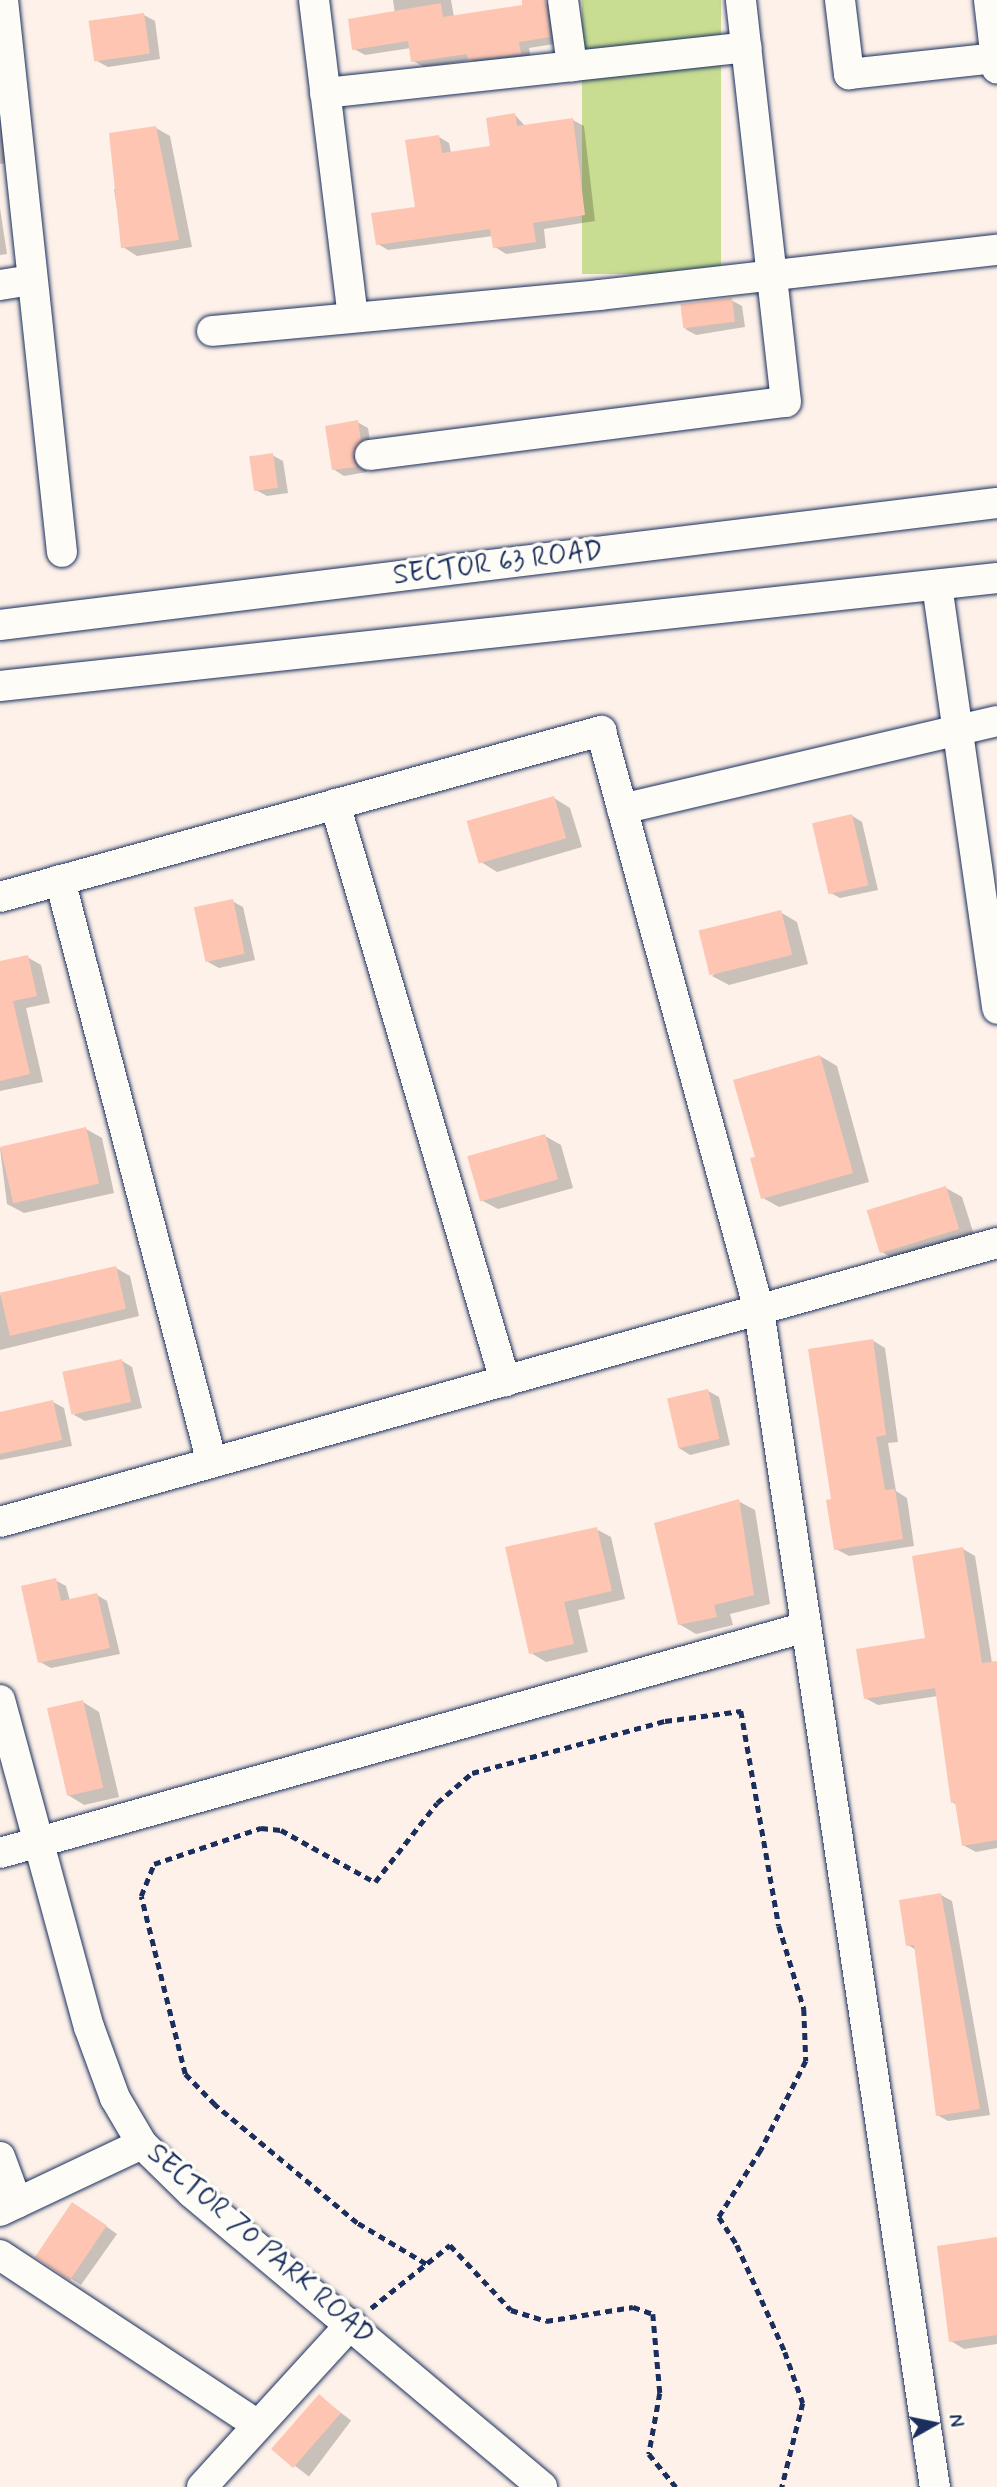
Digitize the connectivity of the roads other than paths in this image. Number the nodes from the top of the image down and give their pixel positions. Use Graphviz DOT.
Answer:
graph roads {
  1 [pos="3,0"];
  2 [pos="314,0"];
  3 [pos="564,0"];
  4 [pos="741,0"];
  5 [pos="841,0"];
  6 [pos="989,0"];
  7 [pos="746,47"];
  8 [pos="997,62"];
  9 [pos="572,66"];
  10 [pos="325,93"];
  11 [pos="997,250"];
  12 [pos="773,275"];
  13 [pos="32,280"];
  14 [pos="0,285"];
  15 [pos="353,317"];
  16 [pos="212,331"];
  17 [pos="370,455"];
  18 [pos="997,503"];
  19 [pos="62,552"];
  20 [pos="997,579"];
  21 [pos="937,585"];
  22 [pos="0,625"];
  23 [pos="0,686"];
  24 [pos="997,721"];
  25 [pos="957,727"];
  26 [pos="335,804"];
  27 [pos="622,809"];
  28 [pos="60,880"];
  29 [pos="0,897"];
  30 [pos="994,968"];
  31 [pos="997,1009"];
  32 [pos="997,1243"];
  33 [pos="759,1310"];
  34 [pos="505,1381"];
  35 [pos="212,1463"];
  36 [pos="0,1522"];
  37 [pos="806,1627"];
  38 [pos="0,1700"];
  39 [pos="41,1841"];
  40 [pos="0,1853"];
  41 [pos="142,2144"];
  42 [pos="0,2157"];
  43 [pos="9,2207"];
  44 [pos="0,2255"];
  45 [pos="351,2323"];
  46 [pos="256,2424"];
  47 [pos="202,2487"];
  48 [pos="542,2487"];
  49 [pos="935,2487"];
  1 -- 13 [label="street"];
  2 -- 10 [label="street"];
  3 -- 9 [label="street"];
  4 -- 7 [label="street"];
  5 -- 8 [label="street"];
  6 -- 8 [label="street"];
  7 -- 9 [label="street"];
  7 -- 12 [label="street"];
  9 -- 10 [label="street"];
  10 -- 15 [label="street"];
  11 -- 12 [label="street"];
  12 -- 15 [label="street"];
  12 -- 17 [label="street"];
  13 -- 14 [label="street"];
  13 -- 19 [label="street"];
  15 -- 16 [label="street"];
  18 -- 22 [label="street, SECTOR 63 ROAD"];
  20 -- 21 [label="street"];
  21 -- 23 [label="street"];
  21 -- 25 [label="street"];
  24 -- 25 [label="street"];
  25 -- 27 [label="street"];
  25 -- 30 [label="street"];
  26 -- 27 [label="street"];
  26 -- 28 [label="street"];
  26 -- 34 [label="street"];
  27 -- 33 [label="street"];
  28 -- 29 [label="street"];
  28 -- 35 [label="street"];
  30 -- 31 [label="street"];
  32 -- 33 [label="street"];
  33 -- 34 [label="street"];
  33 -- 37 [label="street"];
  34 -- 35 [label="street"];
  35 -- 36 [label="street"];
  37 -- 39 [label="street"];
  37 -- 49 [label="street"];
  38 -- 39 [label="street, SECTOR 70 PARK ROAD"];
  39 -- 40 [label="street"];
  39 -- 41 [label="street, SECTOR 70 PARK ROAD"];
  41 -- 43 [label="street"];
  41 -- 45 [label="street, SECTOR 70 PARK ROAD"];
  42 -- 43 [label="street"];
  44 -- 46 [label="street"];
  45 -- 46 [label="street"];
  45 -- 48 [label="street, SECTOR 70 PARK ROAD"];
  46 -- 47 [label="street"];
}
